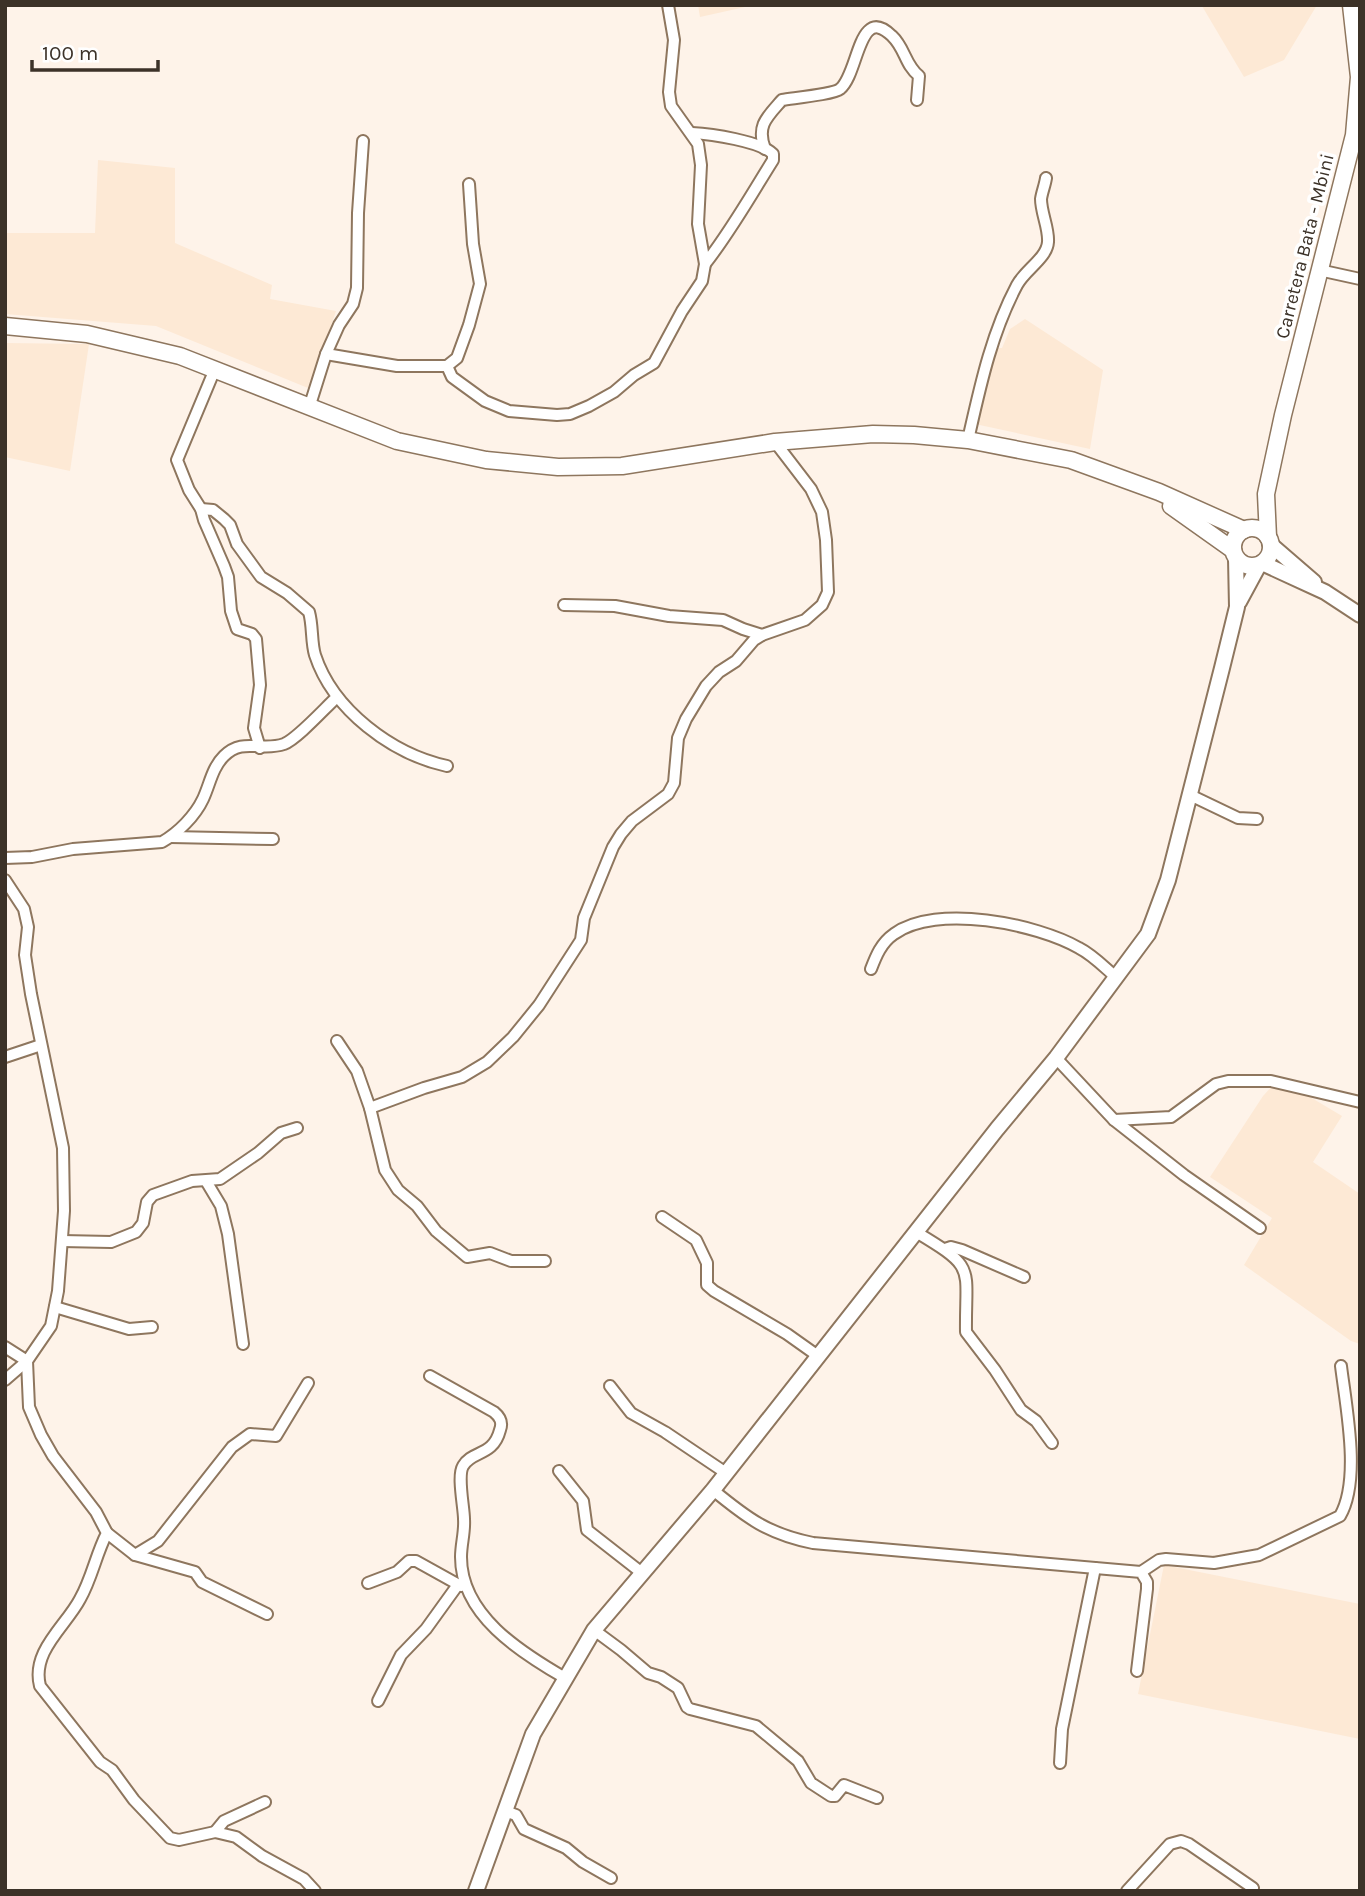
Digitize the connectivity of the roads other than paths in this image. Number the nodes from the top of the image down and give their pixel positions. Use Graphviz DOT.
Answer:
graph roads {
  1 [pos="668,5"];
  2 [pos="1351,5"];
  3 [pos="917,100"];
  4 [pos="692,133"];
  5 [pos="363,141"];
  6 [pos="765,149"];
  7 [pos="1046,178"];
  8 [pos="469,184"];
  9 [pos="705,264"];
  10 [pos="1320,270"];
  11 [pos="1360,279"];
  12 [pos="5,326"];
  13 [pos="326,354"];
  14 [pos="447,366"];
  15 [pos="215,369"];
  16 [pos="309,408"];
  17 [pos="968,440"];
  18 [pos="775,442"];
  19 [pos="1140,486"];
  20 [pos="1266,494"];
  21 [pos="201,509"];
  22 [pos="1245,529"];
  23 [pos="1269,541"];
  24 [pos="1234,554"];
  25 [pos="1260,564"];
  26 [pos="1325,593"];
  27 [pos="564,605"];
  28 [pos="1237,607"];
  29 [pos="1360,615"];
  30 [pos="762,635"];
  31 [pos="337,697"];
  32 [pos="260,748"];
  33 [pos="447,766"];
  34 [pos="1190,795"];
  35 [pos="1257,819"];
  36 [pos="171,837"];
  37 [pos="273,839"];
  38 [pos="5,858"];
  39 [pos="5,880"];
  40 [pos="871,969"];
  41 [pos="1117,978"];
  42 [pos="337,1041"];
  43 [pos="41,1045"];
  44 [pos="5,1057"];
  45 [pos="1056,1058"];
  46 [pos="1360,1102"];
  47 [pos="370,1108"];
  48 [pos="1114,1120"];
  49 [pos="297,1128"];
  50 [pos="206,1181"];
  51 [pos="663,1217"];
  52 [pos="1260,1228"];
  53 [pos="916,1232"];
  54 [pos="62,1241"];
  55 [pos="945,1249"];
  56 [pos="545,1261"];
  57 [pos="1024,1277"];
  58 [pos="55,1307"];
  59 [pos="152,1327"];
  60 [pos="243,1344"];
  61 [pos="5,1347"];
  62 [pos="818,1356"];
  63 [pos="27,1361"];
  64 [pos="1341,1366"];
  65 [pos="430,1376"];
  66 [pos="5,1380"];
  67 [pos="308,1383"];
  68 [pos="610,1386"];
  69 [pos="1052,1443"];
  70 [pos="559,1471"];
  71 [pos="726,1473"];
  72 [pos="712,1490"];
  73 [pos="107,1532"];
  74 [pos="135,1555"];
  75 [pos="1095,1567"];
  76 [pos="642,1573"];
  77 [pos="1141,1573"];
  78 [pos="368,1583"];
  79 [pos="462,1586"];
  80 [pos="267,1614"];
  81 [pos="594,1630"];
  82 [pos="1137,1671"];
  83 [pos="565,1678"];
  84 [pos="378,1701"];
  85 [pos="1060,1763"];
  86 [pos="877,1798"];
  87 [pos="265,1802"];
  88 [pos="505,1811"];
  89 [pos="215,1832"];
  90 [pos="611,1878"];
  91 [pos="1253,1888"];
  92 [pos="315,1891"];
  93 [pos="476,1891"];
  94 [pos="1127,1891"];
  1 -- 4 [label="street"];
  2 -- 10 [label="main road, Carretera Bata - Mbini"];
  3 -- 6 [label="street"];
  4 -- 6 [label="street"];
  4 -- 9 [label="street"];
  5 -- 13 [label="street"];
  6 -- 9 [label="street"];
  7 -- 17 [label="street"];
  8 -- 14 [label="street"];
  9 -- 14 [label="street"];
  10 -- 11 [label="street"];
  10 -- 20 [label="main road, Carretera Bata - Mbini"];
  12 -- 15 [label="main road"];
  13 -- 14 [label="street"];
  13 -- 16 [label="street"];
  15 -- 16 [label="main road"];
  15 -- 21 [label="street"];
  16 -- 18 [label="main road"];
  17 -- 18 [label="main road"];
  17 -- 19 [label="main road"];
  18 -- 30 [label="street"];
  19 -- 22 [label="main road"];
  19 -- 24 [label="main road"];
  20 -- 22 [label="main road, Carretera Bata - Mbini"];
  20 -- 23 [label="main road, Carretera Bata - Mbini"];
  21 -- 31 [label="street"];
  21 -- 32 [label="street"];
  22 -- 23 [label="main road"];
  22 -- 24 [label="main road"];
  23 -- 25 [label="main road"];
  23 -- 26 [label="main road"];
  24 -- 25 [label="main road"];
  24 -- 28 [label="main road"];
  25 -- 26 [label="main road"];
  25 -- 28 [label="main road"];
  26 -- 29 [label="main road"];
  27 -- 30 [label="street"];
  28 -- 34 [label="main road"];
  30 -- 47 [label="street"];
  31 -- 32 [label="street"];
  31 -- 33 [label="street"];
  32 -- 36 [label="street"];
  34 -- 35 [label="street"];
  34 -- 41 [label="main road"];
  36 -- 37 [label="street"];
  36 -- 38 [label="street"];
  39 -- 43 [label="street"];
  40 -- 41 [label="street"];
  41 -- 45 [label="main road"];
  42 -- 47 [label="street"];
  43 -- 44 [label="street"];
  43 -- 54 [label="street"];
  45 -- 48 [label="street"];
  45 -- 53 [label="main road"];
  46 -- 48 [label="street"];
  47 -- 56 [label="street"];
  48 -- 52 [label="street"];
  49 -- 50 [label="street"];
  50 -- 54 [label="street"];
  50 -- 60 [label="street"];
  51 -- 62 [label="street"];
  53 -- 55 [label="street"];
  53 -- 62 [label="main road"];
  54 -- 58 [label="street"];
  55 -- 57 [label="street"];
  55 -- 69 [label="street"];
  58 -- 59 [label="street"];
  58 -- 63 [label="street"];
  61 -- 63 [label="street"];
  62 -- 71 [label="main road"];
  63 -- 66 [label="street"];
  63 -- 73 [label="street"];
  64 -- 77 [label="street"];
  65 -- 79 [label="street"];
  67 -- 74 [label="street"];
  68 -- 71 [label="street"];
  70 -- 76 [label="street"];
  71 -- 72 [label="main road"];
  72 -- 75 [label="street"];
  72 -- 76 [label="main road"];
  73 -- 74 [label="street"];
  73 -- 89 [label="street"];
  74 -- 80 [label="street"];
  75 -- 77 [label="street"];
  75 -- 85 [label="street"];
  76 -- 81 [label="main road"];
  77 -- 82 [label="street"];
  78 -- 79 [label="street"];
  79 -- 83 [label="street"];
  79 -- 84 [label="street"];
  81 -- 83 [label="main road"];
  81 -- 86 [label="street"];
  83 -- 88 [label="main road"];
  87 -- 89 [label="street"];
  88 -- 90 [label="street"];
  88 -- 93 [label="main road"];
  89 -- 92 [label="street"];
  91 -- 94 [label="street"];
}
